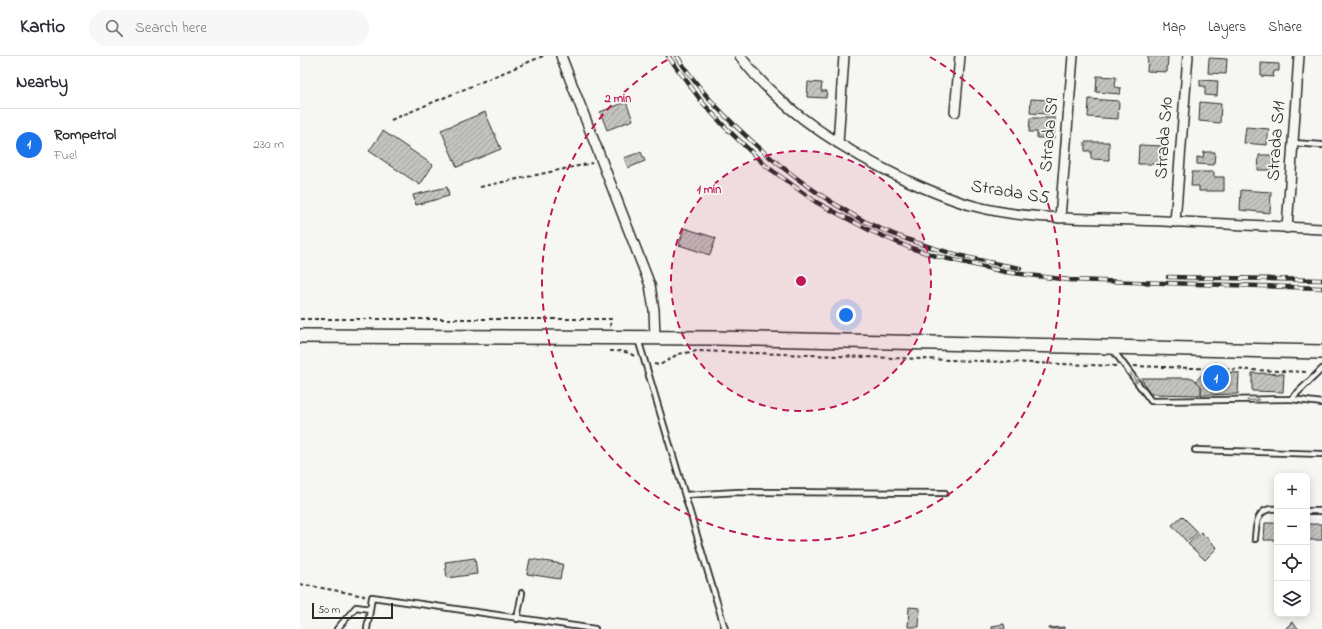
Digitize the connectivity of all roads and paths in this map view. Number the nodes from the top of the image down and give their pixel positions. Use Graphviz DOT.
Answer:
graph roads {
  1 [pos="543,56"];
  2 [pos="561,56"];
  3 [pos="740,56"];
  4 [pos="844,56"];
  5 [pos="960,56"];
  6 [pos="1073,56"];
  7 [pos="1188,56"];
  8 [pos="1299,56"];
  9 [pos="955,112"];
  10 [pos="391,120"];
  11 [pos="838,143"];
  12 [pos="1293,143"];
  13 [pos="1322,145"];
  14 [pos="602,161"];
  15 [pos="480,187"];
  16 [pos="1060,218"];
  17 [pos="1175,222"];
  18 [pos="1287,228"];
  19 [pos="1322,230"];
  20 [pos="300,336"];
  21 [pos="638,337"];
  22 [pos="655,337"];
  23 [pos="1111,347"];
  24 [pos="1322,352"];
  25 [pos="1322,369"];
  26 [pos="1291,399"];
  27 [pos="1322,403"];
  28 [pos="1195,450"];
  29 [pos="1322,454"];
  30 [pos="945,493"];
  31 [pos="685,494"];
  32 [pos="1274,509"];
  33 [pos="1310,511"];
  34 [pos="1322,511"];
  35 [pos="1255,539"];
  36 [pos="300,584"];
  37 [pos="522,593"];
  38 [pos="372,597"];
  39 [pos="370,609"];
  40 [pos="517,619"];
  41 [pos="337,629"];
  42 [pos="367,629"];
  43 [pos="595,629"];
  44 [pos="724,629"];
  1 -- 10 [label="path"];
  2 -- 14 [label="street"];
  3 -- 11 [label="street, Strada S5"];
  4 -- 11 [label="street"];
  5 -- 9 [label="street"];
  6 -- 16 [label="street, Strada S9"];
  7 -- 17 [label="street, Strada S10"];
  8 -- 12 [label="street, Strada S11"];
  11 -- 16 [label="street, Strada S5"];
  12 -- 13 [label="lane"];
  12 -- 18 [label="street, Strada S11"];
  14 -- 15 [label="path"];
  14 -- 22 [label="street"];
  16 -- 17 [label="street, Strada S5"];
  17 -- 18 [label="street, Strada S5"];
  18 -- 19 [label="street, Strada S5"];
  20 -- 21 [label="main road"];
  21 -- 22 [label="main road"];
  21 -- 31 [label="lane"];
  22 -- 23 [label="main road"];
  23 -- 24 [label="main road"];
  23 -- 26 [label="lane, one-way"];
  25 -- 26 [label="lane"];
  26 -- 27 [label="lane"];
  28 -- 29 [label="lane"];
  30 -- 31 [label="lane"];
  31 -- 44 [label="lane"];
  32 -- 35 [label="lane"];
  33 -- 34 [label="lane"];
  36 -- 38 [label="path"];
  37 -- 40 [label="lane"];
  38 -- 39 [label="lane"];
  38 -- 40 [label="lane"];
  39 -- 41 [label="lane"];
  39 -- 42 [label="lane"];
  40 -- 43 [label="lane"];
}
